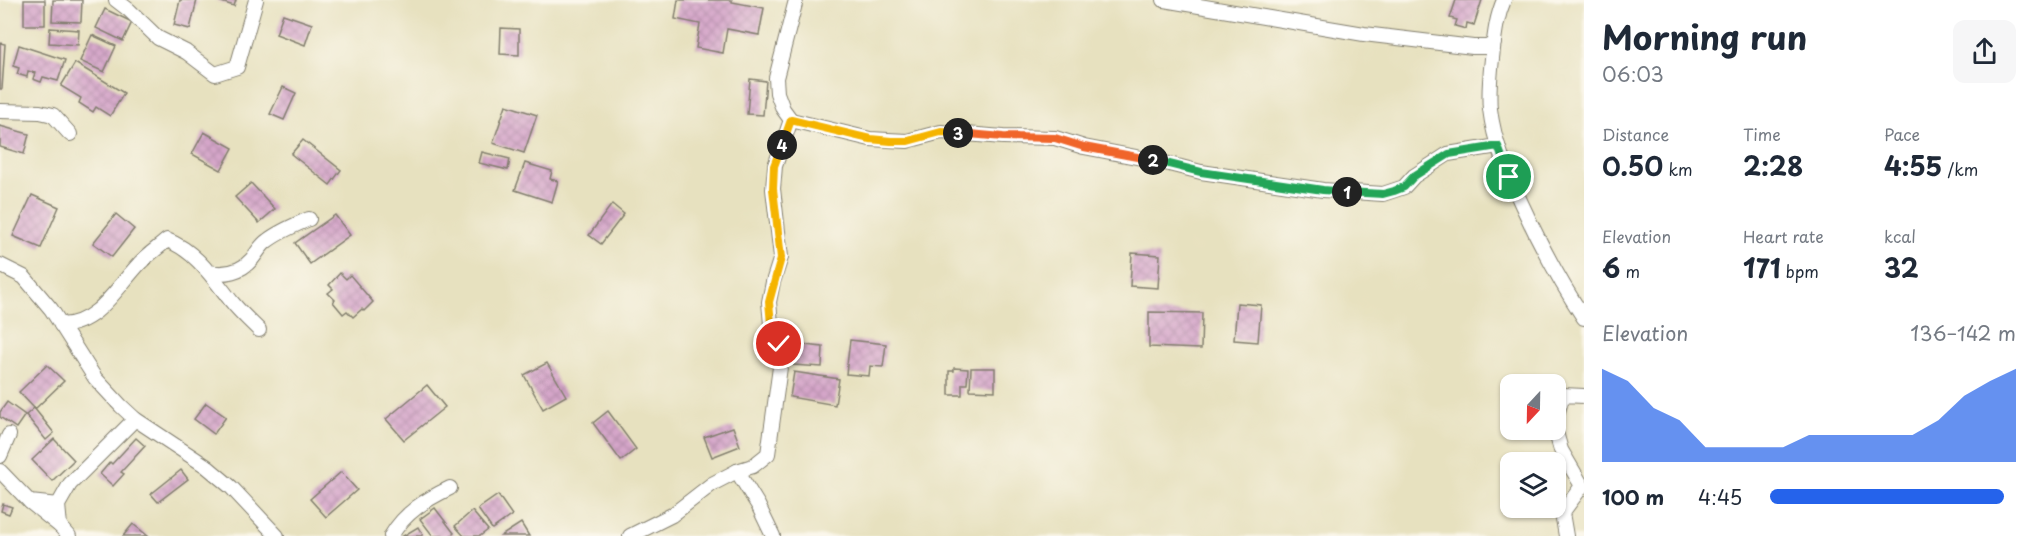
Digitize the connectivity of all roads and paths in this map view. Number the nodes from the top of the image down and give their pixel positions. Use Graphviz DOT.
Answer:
graph roads {
  1 [pos="116,0"];
  2 [pos="256,0"];
  3 [pos="796,0"];
  4 [pos="1164,0"];
  5 [pos="1504,0"];
  6 [pos="1494,43"];
  7 [pos="0,111"];
  8 [pos="791,120"];
  9 [pos="70,134"];
  10 [pos="1498,146"];
  11 [pos="309,219"];
  12 [pos="0,265"];
  13 [pos="209,272"];
  14 [pos="1584,318"];
  15 [pos="61,325"];
  16 [pos="259,330"];
  17 [pos="1566,395"];
  18 [pos="1584,396"];
  19 [pos="135,419"];
  20 [pos="9,435"];
  21 [pos="1558,440"];
  22 [pos="0,456"];
  23 [pos="0,471"];
  24 [pos="737,471"];
  25 [pos="450,488"];
  26 [pos="30,502"];
  27 [pos="58,505"];
  28 [pos="64,531"];
  29 [pos="277,536"];
  30 [pos="391,536"];
  31 [pos="630,536"];
  32 [pos="774,536"];
  33 [pos="1566,536"];
  1 -- 2 [label="street"];
  3 -- 8 [label="street"];
  4 -- 6 [label="street"];
  5 -- 6 [label="street"];
  6 -- 10 [label="street"];
  7 -- 9 [label="street"];
  8 -- 10 [label="street"];
  8 -- 24 [label="street"];
  10 -- 14 [label="street"];
  11 -- 13 [label="street"];
  12 -- 15 [label="street"];
  13 -- 15 [label="street"];
  13 -- 16 [label="street"];
  15 -- 19 [label="street"];
  17 -- 18 [label="street"];
  19 -- 27 [label="street"];
  19 -- 29 [label="street"];
  20 -- 22 [label="street"];
  21 -- 33 [label="street"];
  23 -- 26 [label="street"];
  24 -- 31 [label="street"];
  24 -- 32 [label="street"];
  25 -- 30 [label="street"];
  26 -- 27 [label="street"];
  26 -- 28 [label="street"];
  27 -- 28 [label="street"];
}
